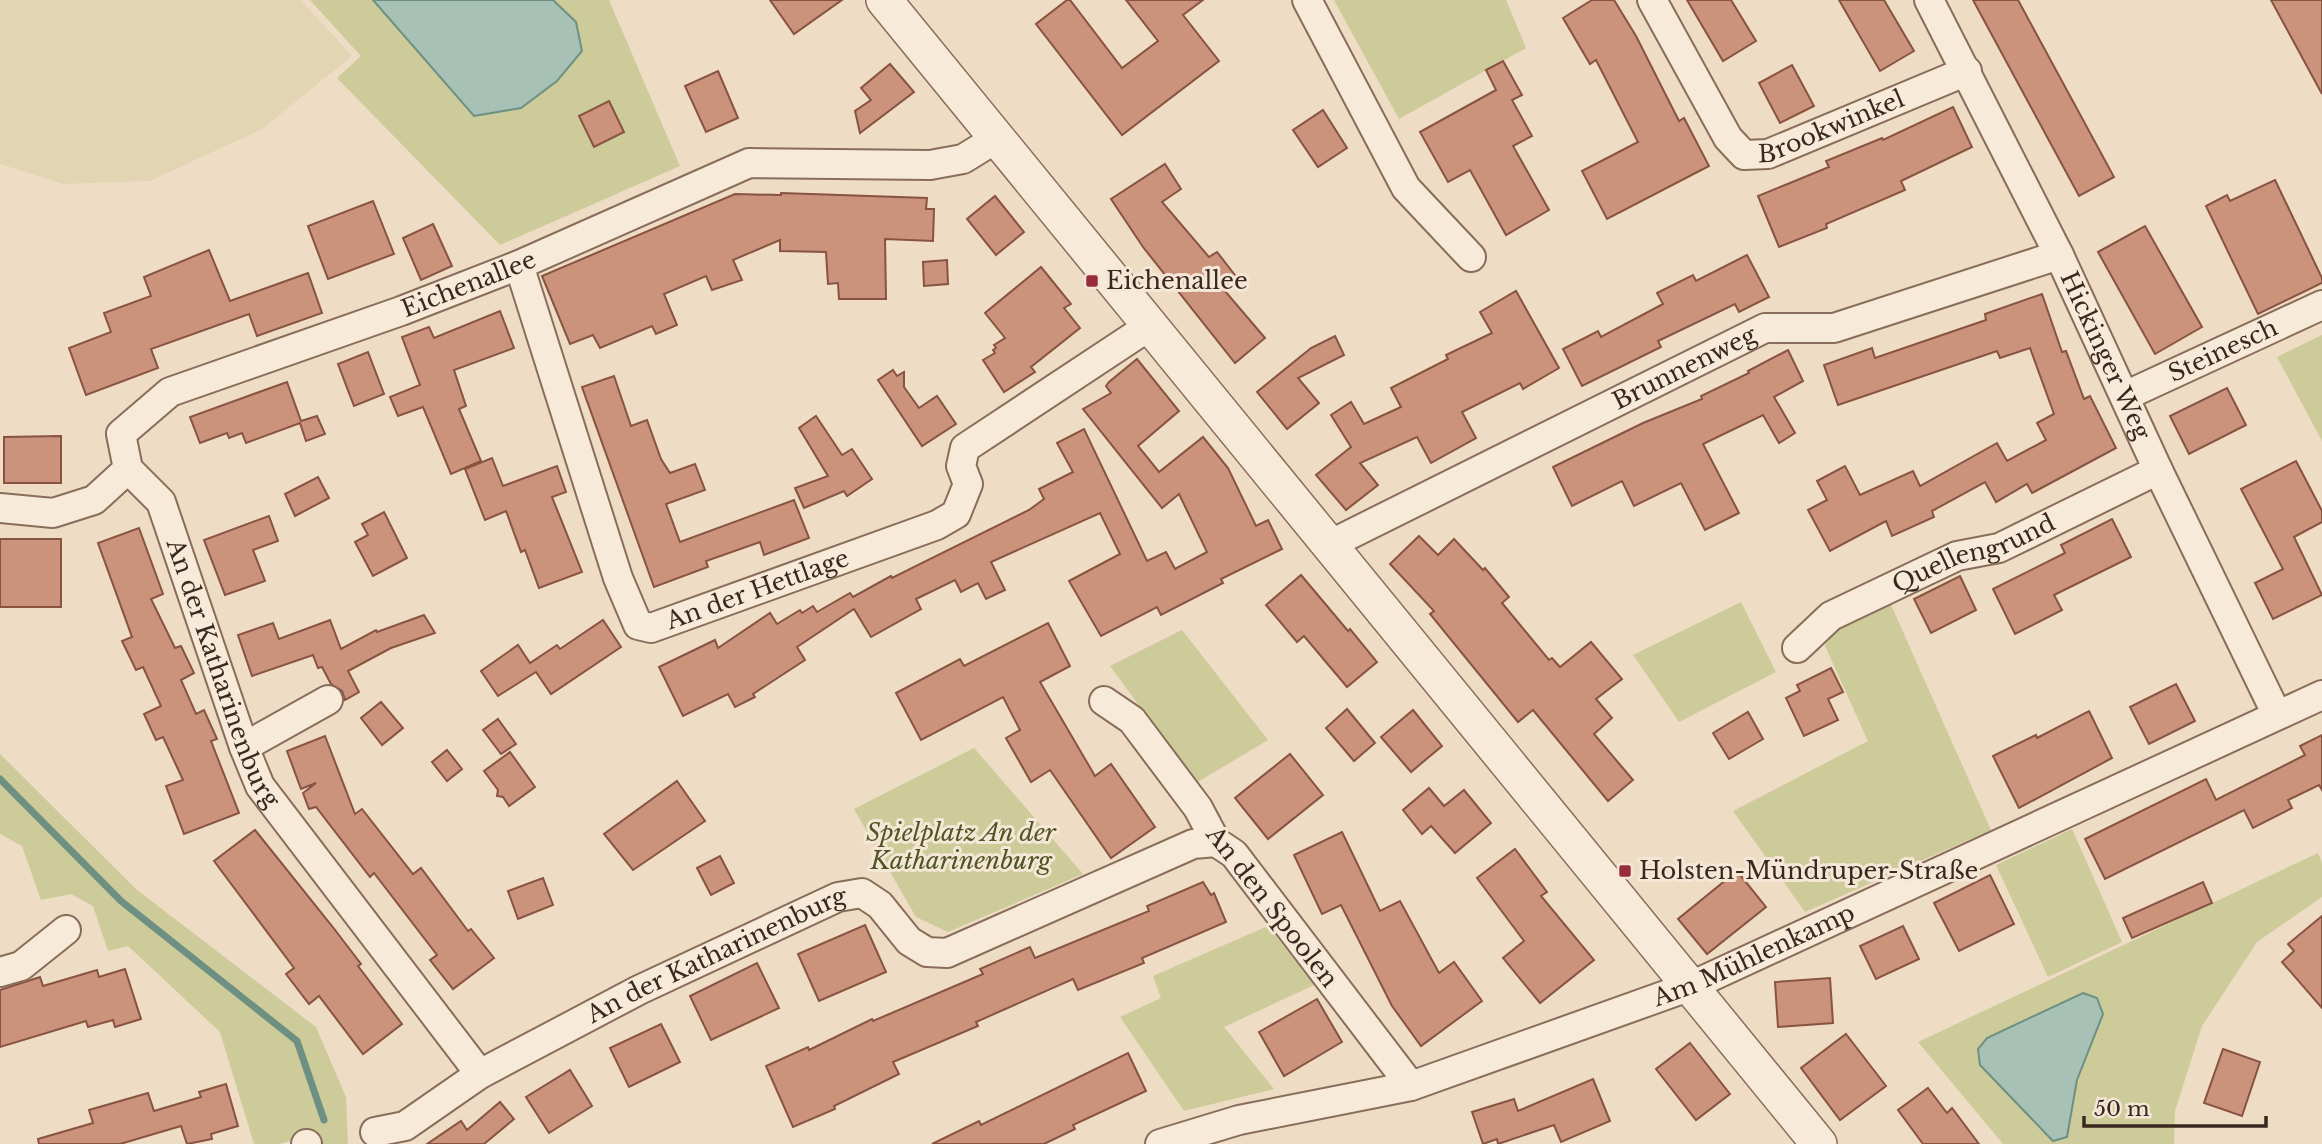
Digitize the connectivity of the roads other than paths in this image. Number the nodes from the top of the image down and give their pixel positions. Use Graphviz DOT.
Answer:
graph roads {
  1 [pos="884,0"];
  2 [pos="1307,0"];
  3 [pos="1652,0"];
  4 [pos="1929,0"];
  5 [pos="1967,71"];
  6 [pos="997,138"];
  7 [pos="2059,255"];
  8 [pos="1471,257"];
  9 [pos="519,265"];
  10 [pos="2322,305"];
  11 [pos="1151,326"];
  12 [pos="2125,396"];
  13 [pos="128,469"];
  14 [pos="2158,470"];
  15 [pos="0,508"];
  16 [pos="1329,545"];
  17 [pos="1797,648"];
  18 [pos="2322,695"];
  19 [pos="328,700"];
  20 [pos="1104,701"];
  21 [pos="2277,716"];
  22 [pos="244,747"];
  23 [pos="1216,842"];
  24 [pos="66,930"];
  25 [pos="0,972"];
  26 [pos="1691,986"];
  27 [pos="480,1074"];
  28 [pos="1411,1086"];
  29 [pos="375,1132"];
  30 [pos="1160,1144"];
  31 [pos="1819,1144"];
  1 -- 6 [label="street"];
  2 -- 8 [label="street"];
  3 -- 5 [label="street, Brookwinkel"];
  4 -- 5 [label="street, Hickinger Weg"];
  5 -- 7 [label="street, Hickinger Weg"];
  6 -- 9 [label="street, Eichenallee"];
  6 -- 11 [label="street"];
  7 -- 12 [label="street, Hickinger Weg"];
  7 -- 16 [label="street, Brunnenweg"];
  9 -- 11 [label="street, An der Hettlage"];
  9 -- 13 [label="street, Eichenallee"];
  10 -- 12 [label="street, Steinesch"];
  11 -- 16 [label="street"];
  12 -- 14 [label="street, Hickinger Weg"];
  13 -- 15 [label="street"];
  13 -- 22 [label="street, An der Katharinenburg"];
  14 -- 17 [label="street, Quellengrund"];
  14 -- 21 [label="street, Hickinger Weg"];
  16 -- 26 [label="street"];
  18 -- 21 [label="street, Am Mühlenkamp"];
  19 -- 22 [label="street"];
  20 -- 23 [label="street, An den Spoolen"];
  21 -- 26 [label="street, Am Mühlenkamp"];
  22 -- 27 [label="street, An der Katharinenburg"];
  23 -- 27 [label="street, An der Katharinenburg"];
  23 -- 28 [label="street, An den Spoolen"];
  24 -- 25 [label="street"];
  26 -- 28 [label="street, Am Mühlenkamp"];
  26 -- 31 [label="street"];
  27 -- 29 [label="street, An der Katharinenburg"];
  28 -- 30 [label="street, Am Mühlenkamp"];
}
